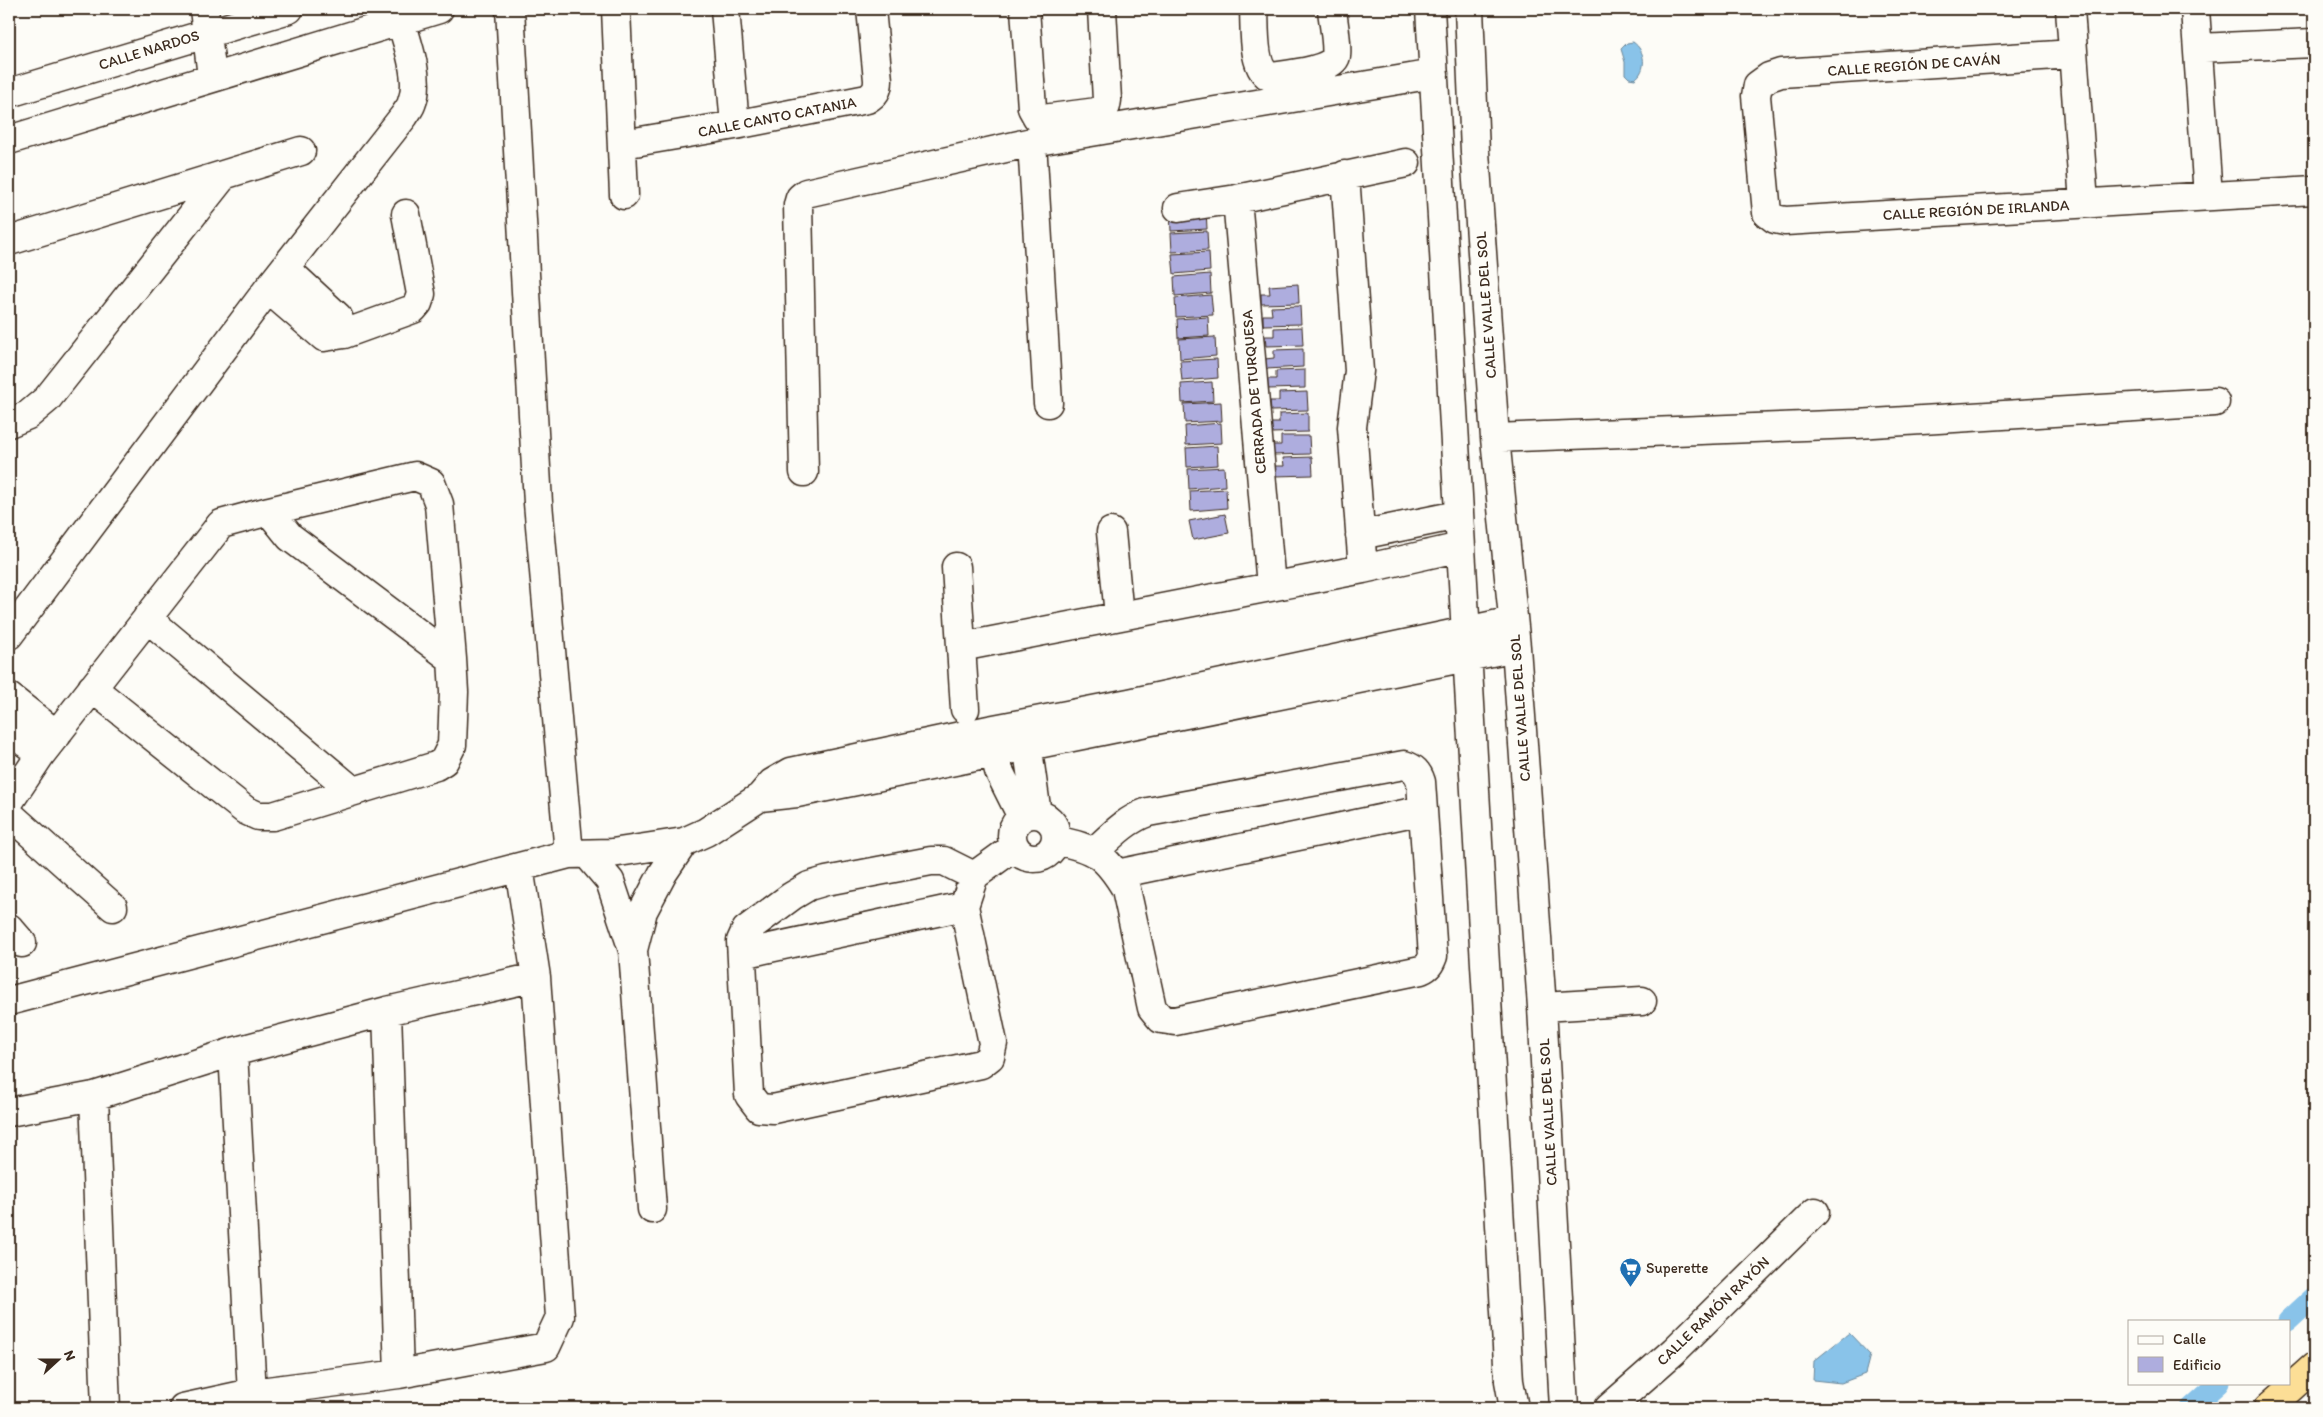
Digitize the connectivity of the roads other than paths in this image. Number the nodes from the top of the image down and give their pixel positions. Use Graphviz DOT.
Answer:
graph roads {
  1 [pos="289,9"];
  2 [pos="439,9"];
  3 [pos="510,9"];
  4 [pos="616,9"];
  5 [pos="725,9"];
  6 [pos="872,9"];
  7 [pos="1025,9"];
  8 [pos="1102,9"];
  9 [pos="1254,9"];
  10 [pos="1332,9"];
  11 [pos="1430,9"];
  12 [pos="1469,9"];
  13 [pos="2070,9"];
  14 [pos="2195,9"];
  15 [pos="398,15"];
  16 [pos="205,21"];
  17 [pos="2314,43"];
  18 [pos="2198,48"];
  19 [pos="2073,54"];
  20 [pos="1434,74"];
  21 [pos="212,77"];
  22 [pos="1758,86"];
  23 [pos="9,93"];
  24 [pos="735,126"];
  25 [pos="9,140"];
  26 [pos="1032,142"];
  27 [pos="623,144"];
  28 [pos="301,151"];
  29 [pos="1406,163"];
  30 [pos="224,175"];
  31 [pos="1345,176"];
  32 [pos="2314,190"];
  33 [pos="624,195"];
  34 [pos="2208,196"];
  35 [pos="1237,199"];
  36 [pos="2084,203"];
  37 [pos="1178,208"];
  38 [pos="406,214"];
  39 [pos="9,241"];
  40 [pos="276,278"];
  41 [pos="2214,402"];
  42 [pos="1048,403"];
  43 [pos="9,423"];
  44 [pos="1495,438"];
  45 [pos="804,472"];
  46 [pos="269,511"];
  47 [pos="1458,515"];
  48 [pos="1111,532"];
  49 [pos="1360,535"];
  50 [pos="1461,547"];
  51 [pos="956,567"];
  52 [pos="1363,569"];
  53 [pos="1271,586"];
  54 [pos="1119,616"];
  55 [pos="147,618"];
  56 [pos="1513,621"];
  57 [pos="9,635"];
  58 [pos="1467,643"];
  59 [pos="961,647"];
  60 [pos="1516,647"];
  61 [pos="452,659"];
  62 [pos="92,688"];
  63 [pos="9,697"];
  64 [pos="965,710"];
  65 [pos="9,730"];
  66 [pos="1026,734"];
  67 [pos="991,741"];
  68 [pos="49,744"];
  69 [pos="353,792"];
  70 [pos="9,802"];
  71 [pos="1423,810"];
  72 [pos="9,814"];
  73 [pos="1030,815"];
  74 [pos="1056,840"];
  75 [pos="684,842"];
  76 [pos="1014,847"];
  77 [pos="1096,851"];
  78 [pos="578,854"];
  79 [pos="518,867"];
  80 [pos="1117,874"];
  81 [pos="974,876"];
  82 [pos="964,906"];
  83 [pos="113,907"];
  84 [pos="633,950"];
  85 [pos="742,954"];
  86 [pos="536,977"];
  87 [pos="9,1001"];
  88 [pos="1642,1001"];
  89 [pos="1542,1007"];
  90 [pos="387,1011"];
  91 [pos="233,1052"];
  92 [pos="94,1096"];
  93 [pos="9,1112"];
  94 [pos="652,1209"];
  95 [pos="1815,1212"];
  96 [pos="2314,1367"];
  97 [pos="399,1374"];
  98 [pos="252,1393"];
  99 [pos="106,1408"];
  100 [pos="183,1408"];
  101 [pos="1514,1408"];
  102 [pos="1564,1408"];
  103 [pos="1609,1408"];
  104 [pos="2268,1408"];
  1 -- 16 [label="street, CALLE NARDOS"];
  2 -- 15 [label="street"];
  3 -- 78 [label="street"];
  4 -- 27 [label="street"];
  5 -- 24 [label="street"];
  6 -- 24 [label="street, CALLE CANTO CATANIA"];
  7 -- 8 [label="street"];
  9 -- 10 [label="street"];
  11 -- 20 [label="street"];
  12 -- 44 [label="street, CALLE VALLE DEL SOL"];
  13 -- 19 [label="street"];
  14 -- 18 [label="street"];
  15 -- 21 [label="street"];
  15 -- 40 [label="street"];
  16 -- 21 [label="street"];
  16 -- 23 [label="street, CALLE NARDOS"];
  17 -- 18 [label="street"];
  18 -- 34 [label="street"];
  19 -- 22 [label="street, CALLE REGIÓN DE CAVÁN"];
  19 -- 36 [label="street"];
  20 -- 26 [label="street"];
  20 -- 47 [label="street"];
  21 -- 25 [label="street"];
  22 -- 36 [label="street, CALLE REGIÓN DE IRLANDA"];
  24 -- 27 [label="street, CALLE CANTO CATANIA"];
  26 -- 42 [label="street"];
  26 -- 45 [label="street"];
  27 -- 33 [label="street"];
  28 -- 30 [label="street"];
  29 -- 31 [label="street"];
  30 -- 39 [label="street"];
  30 -- 43 [label="street"];
  31 -- 35 [label="street"];
  31 -- 49 [label="street"];
  32 -- 34 [label="street, CALLE REGIÓN DE IRLANDA"];
  34 -- 36 [label="street, CALLE REGIÓN DE IRLANDA"];
  35 -- 37 [label="street"];
  35 -- 53 [label="street, CERRADA DE TURQUESA"];
  38 -- 40 [label="street"];
  40 -- 57 [label="street"];
  41 -- 44 [label="street"];
  44 -- 56 [label="street, CALLE VALLE DEL SOL"];
  46 -- 55 [label="street"];
  46 -- 61 [label="street"];
  46 -- 61 [label="street"];
  47 -- 49 [label="street"];
  47 -- 50 [label="street"];
  48 -- 54 [label="street"];
  49 -- 52 [label="street"];
  50 -- 52 [label="street"];
  50 -- 58 [label="street"];
  51 -- 59 [label="street"];
  52 -- 53 [label="street"];
  53 -- 54 [label="street"];
  54 -- 59 [label="street"];
  55 -- 62 [label="street"];
  55 -- 69 [label="street"];
  56 -- 58 [label="street"];
  56 -- 60 [label="street, CALLE VALLE DEL SOL"];
  58 -- 60 [label="street"];
  58 -- 66 [label="street"];
  58 -- 101 [label="street"];
  59 -- 64 [label="street"];
  60 -- 89 [label="street, CALLE VALLE DEL SOL"];
  61 -- 69 [label="street"];
  62 -- 68 [label="street"];
  62 -- 69 [label="street"];
  63 -- 68 [label="street"];
  65 -- 68 [label="street"];
  66 -- 67 [label="street"];
  66 -- 73 [label="street"];
  67 -- 73 [label="street"];
  67 -- 75 [label="street"];
  68 -- 70 [label="street"];
  71 -- 77 [label="street"];
  71 -- 80 [label="street"];
  71 -- 80 [label="street"];
  72 -- 83 [label="street"];
  73 -- 74 [label="street"];
  73 -- 76 [label="street"];
  74 -- 76 [label="street"];
  74 -- 77 [label="street"];
  75 -- 78 [label="street"];
  75 -- 84 [label="street"];
  76 -- 81 [label="street"];
  77 -- 80 [label="street"];
  78 -- 79 [label="street"];
  78 -- 84 [label="street"];
  79 -- 86 [label="street"];
  79 -- 87 [label="street"];
  81 -- 82 [label="street"];
  81 -- 85 [label="street"];
  82 -- 85 [label="street"];
  82 -- 85 [label="street"];
  84 -- 94 [label="street"];
  86 -- 90 [label="street"];
  86 -- 97 [label="street"];
  88 -- 89 [label="street"];
  89 -- 102 [label="street, CALLE VALLE DEL SOL"];
  90 -- 91 [label="street"];
  90 -- 97 [label="street"];
  91 -- 92 [label="street"];
  91 -- 98 [label="street"];
  92 -- 93 [label="street"];
  92 -- 99 [label="street"];
  95 -- 103 [label="street, CALLE RAMÓN RAYÓN"];
  96 -- 104 [label="highway"];
  97 -- 98 [label="street"];
  98 -- 100 [label="street"];
}
